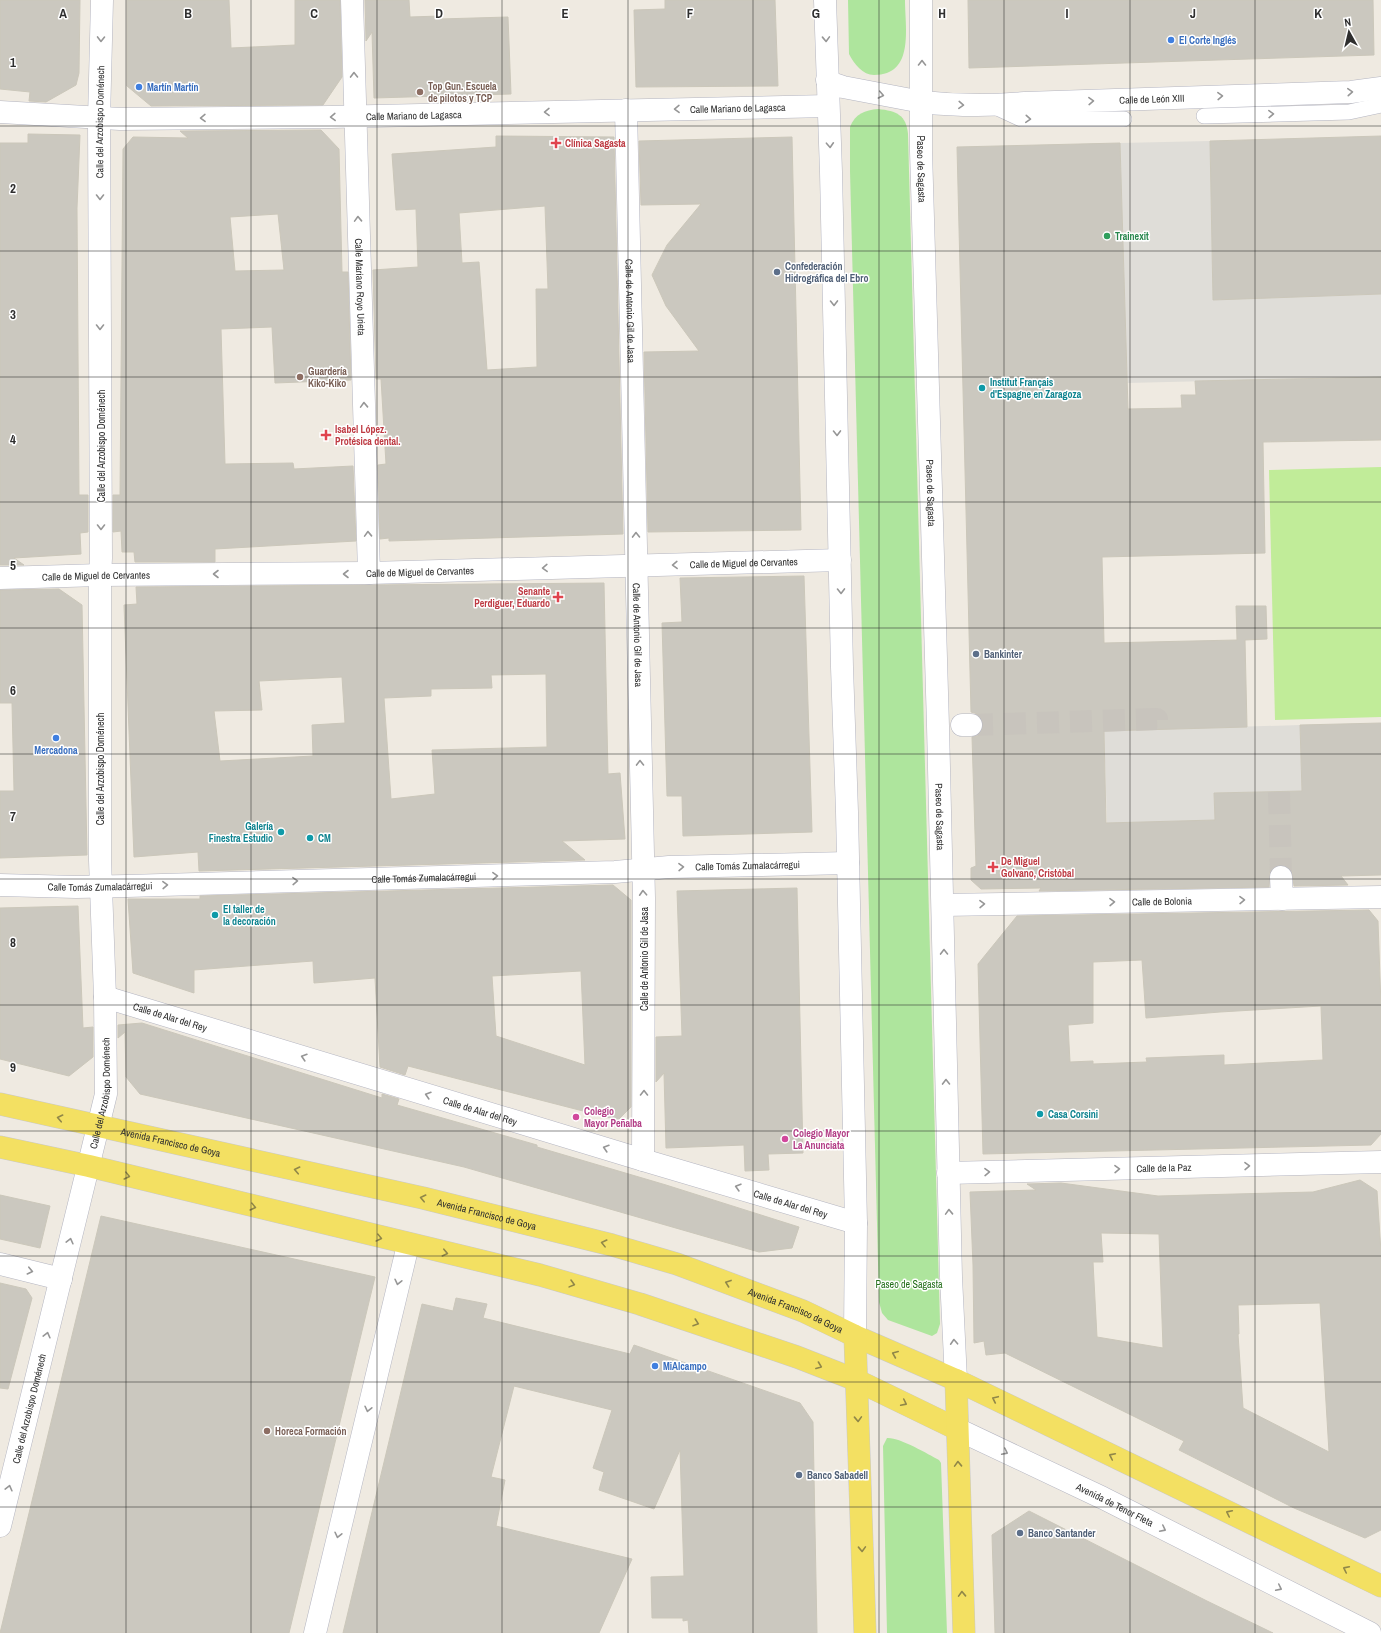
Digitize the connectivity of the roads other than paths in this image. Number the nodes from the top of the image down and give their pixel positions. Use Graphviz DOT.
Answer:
graph roads {
  1 [pos="102,0"];
  2 [pos="352,0"];
  3 [pos="825,0"];
  4 [pos="921,0"];
  5 [pos="827,80"];
  6 [pos="1381,88"];
  7 [pos="922,102"];
  8 [pos="1381,105"];
  9 [pos="828,106"];
  10 [pos="992,106"];
  11 [pos="626,110"];
  12 [pos="0,112"];
  13 [pos="355,116"];
  14 [pos="1204,116"];
  15 [pos="99,119"];
  16 [pos="1124,119"];
  17 [pos="840,560"];
  18 [pos="637,566"];
  19 [pos="369,574"];
  20 [pos="100,575"];
  21 [pos="0,578"];
  22 [pos="848,863"];
  23 [pos="642,870"];
  24 [pos="1281,877"];
  25 [pos="0,885"];
  26 [pos="102,886"];
  27 [pos="1381,897"];
  28 [pos="1282,899"];
  29 [pos="943,905"];
  30 [pos="105,997"];
  31 [pos="0,1104"];
  32 [pos="98,1126"];
  33 [pos="0,1147"];
  34 [pos="643,1160"];
  35 [pos="1381,1162"];
  36 [pos="89,1166"];
  37 [pos="948,1173"];
  38 [pos="856,1223"];
  39 [pos="408,1244"];
  40 [pos="0,1264"];
  41 [pos="61,1279"];
  42 [pos="855,1336"];
  43 [pos="856,1380"];
  44 [pos="956,1380"];
  45 [pos="957,1429"];
  46 [pos="0,1526"];
  47 [pos="1381,1586"];
  48 [pos="315,1633"];
  49 [pos="865,1633"];
  50 [pos="964,1633"];
  51 [pos="1370,1633"];
  1 -- 15 [label="street, Calle del Arzobispo Doménech, one-way"];
  13 -- 2 [label="street, Calle Mariano Royo Urieta, one-way"];
  3 -- 5 [label="street, one-way"];
  7 -- 4 [label="street, Paseo de Sagasta, one-way"];
  5 -- 7 [label="street, Calle de León XIII, one-way"];
  5 -- 9 [label="street"];
  10 -- 6 [label="street, Calle de León XIII, one-way"];
  7 -- 10 [label="street, Calle de León XIII, one-way"];
  7 -- 29 [label="street, Paseo de Sagasta"];
  14 -- 8 [label="lane, one-way"];
  9 -- 11 [label="street, Calle Mariano de Lagasca, one-way"];
  9 -- 17 [label="street, one-way"];
  10 -- 16 [label="lane, one-way"];
  11 -- 13 [label="street, Calle Mariano de Lagasca, one-way"];
  18 -- 11 [label="street, Calle de Antonio Gil de Jasa, one-way"];
  12 -- 15 [label="street, Calle Mariano de Lagasca"];
  13 -- 15 [label="street, Calle Mariano de Lagasca, one-way"];
  19 -- 13 [label="street, Calle Mariano Royo Urieta, one-way"];
  15 -- 20 [label="street, Calle del Arzobispo Doménech, one-way"];
  17 -- 18 [label="street, Calle de Miguel de Cervantes, one-way"];
  17 -- 22 [label="street, one-way"];
  18 -- 19 [label="street, Calle de Miguel de Cervantes, one-way"];
  23 -- 18 [label="street, Calle de Antonio Gil de Jasa, one-way"];
  19 -- 20 [label="street, Calle de Miguel de Cervantes, one-way"];
  20 -- 21 [label="street, Calle de Miguel de Cervantes"];
  20 -- 26 [label="street, Calle del Arzobispo Doménech"];
  23 -- 22 [label="street, Calle Tomás Zumalacárregui, one-way"];
  22 -- 38 [label="street"];
  26 -- 23 [label="street, Calle Tomás Zumalacárregui, one-way"];
  34 -- 23 [label="street, Calle de Antonio Gil de Jasa, one-way"];
  24 -- 28 [label="street"];
  25 -- 26 [label="street, Calle Tomás Zumalacárregui"];
  26 -- 30 [label="street, Calle del Arzobispo Doménech"];
  27 -- 28 [label="street, Calle de Bolonia"];
  29 -- 28 [label="street, Calle de Bolonia, one-way"];
  37 -- 29 [label="street, Paseo de Sagasta, one-way"];
  30 -- 32 [label="street, Calle del Arzobispo Doménech"];
  34 -- 30 [label="street, Calle de Alar del Rey, one-way"];
  32 -- 31 [label="main road, Avenida Francisco de Goya, one-way"];
  32 -- 36 [label="street, Calle del Arzobispo Doménech"];
  42 -- 32 [label="main road, Avenida Francisco de Goya, one-way"];
  33 -- 36 [label="main road"];
  38 -- 34 [label="street, Calle de Alar del Rey, one-way"];
  37 -- 35 [label="street, Calle de la Paz, one-way"];
  36 -- 39 [label="main road, one-way"];
  41 -- 36 [label="street, Calle del Arzobispo Doménech, one-way"];
  44 -- 37 [label="street, Paseo de Sagasta, one-way"];
  38 -- 42 [label="street"];
  39 -- 43 [label="main road, one-way"];
  39 -- 48 [label="street, one-way"];
  40 -- 41 [label="street, one-way"];
  46 -- 41 [label="street, Calle del Arzobispo Doménech, one-way"];
  42 -- 43 [label="main road"];
  44 -- 42 [label="main road, Avenida Francisco de Goya, one-way"];
  43 -- 45 [label="main road, Avenida de Tenor Fleta, one-way"];
  43 -- 49 [label="main road, one-way"];
  44 -- 45 [label="main road, Paseo de Sagasta"];
  47 -- 44 [label="main road, one-way"];
  50 -- 45 [label="main road, Paseo de Sagasta, one-way"];
  45 -- 51 [label="street, Avenida de Tenor Fleta, one-way"];
}
